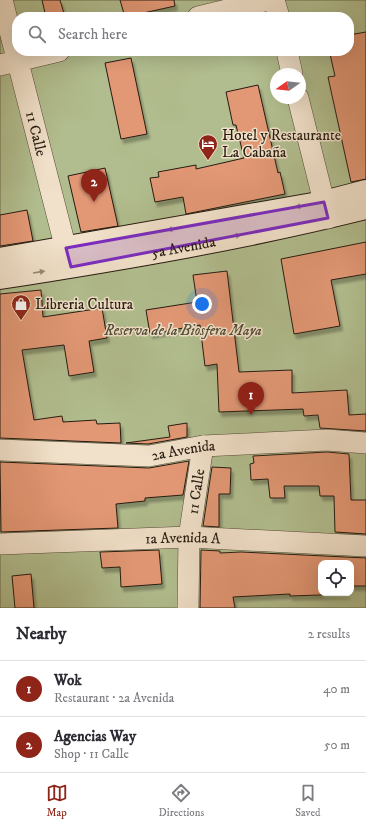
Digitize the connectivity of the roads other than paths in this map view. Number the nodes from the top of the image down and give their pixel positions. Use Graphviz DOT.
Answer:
graph roads {
  1 [pos="2,0"];
  2 [pos="268,0"];
  3 [pos="274,0"];
  4 [pos="219,12"];
  5 [pos="277,12"];
  6 [pos="38,56"];
  7 [pos="288,56"];
  8 [pos="9,63"];
  9 [pos="291,68"];
  10 [pos="300,104"];
  11 [pos="366,191"];
  12 [pos="366,208"];
  13 [pos="326,210"];
  14 [pos="68,258"];
  15 [pos="0,259"];
  16 [pos="0,278"];
  17 [pos="366,443"];
  18 [pos="203,446"];
  19 [pos="0,450"];
  20 [pos="189,537"];
  21 [pos="0,544"];
  22 [pos="366,546"];
  23 [pos="188,608"];
  1 -- 8 [label="street, 11 Calle"];
  2 -- 4 [label="street"];
  3 -- 5 [label="street"];
  6 -- 8 [label="street"];
  7 -- 9 [label="street"];
  8 -- 14 [label="street, 11 Calle"];
  10 -- 13 [label="street"];
  11 -- 13 [label="street, 5a Avenida"];
  12 -- 13 [label="street, 5a Avenida"];
  13 -- 14 [label="street, 5a Avenida"];
  14 -- 15 [label="street, 5a Avenida"];
  16 -- 14 [label="street, 5a Avenida, one-way"];
  17 -- 18 [label="street, 2a Avenida"];
  18 -- 19 [label="street, 2a Avenida"];
  18 -- 20 [label="street, 11 Calle"];
  20 -- 21 [label="street, 1a Avenida A"];
  20 -- 22 [label="street, 1a Avenida A"];
  20 -- 23 [label="street, 11 Calle"];
}
